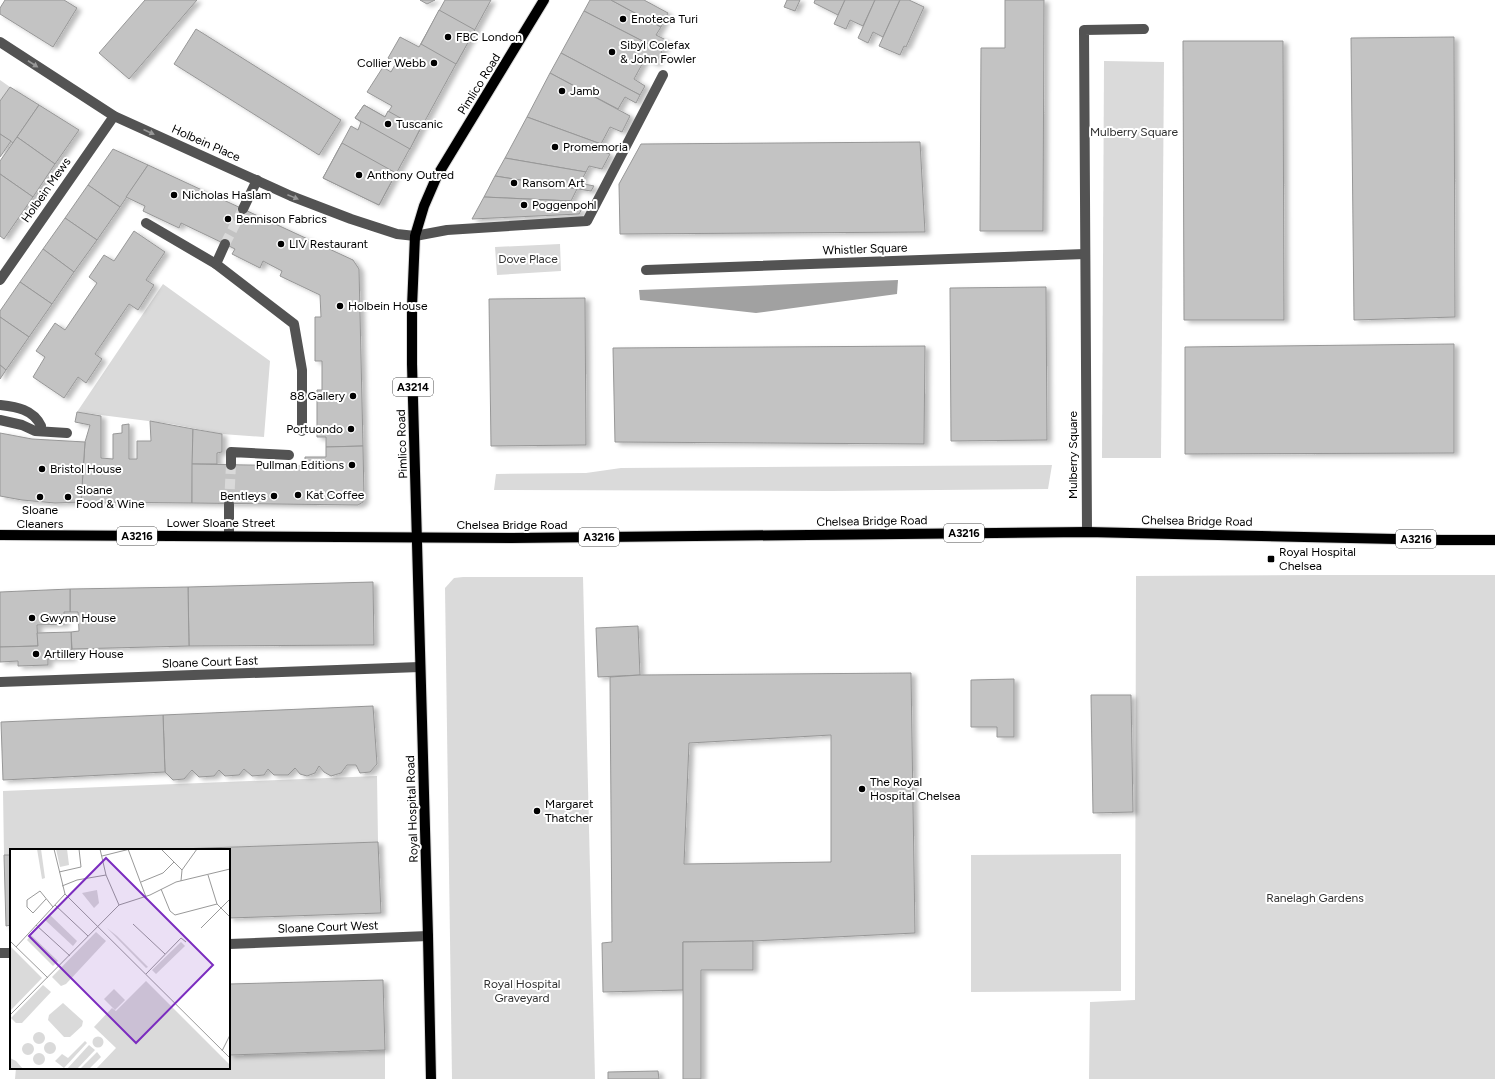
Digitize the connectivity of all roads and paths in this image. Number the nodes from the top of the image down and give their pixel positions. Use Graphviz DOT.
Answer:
graph roads {
  1 [pos="544,0"];
  2 [pos="1144,29"];
  3 [pos="0,42"];
  4 [pos="663,75"];
  5 [pos="114,116"];
  6 [pos="257,180"];
  7 [pos="243,209"];
  8 [pos="146,223"];
  9 [pos="415,236"];
  10 [pos="225,244"];
  11 [pos="1085,254"];
  12 [pos="216,264"];
  13 [pos="646,270"];
  14 [pos="0,280"];
  15 [pos="0,405"];
  16 [pos="0,420"];
  17 [pos="41,426"];
  18 [pos="302,431"];
  19 [pos="67,433"];
  20 [pos="289,455"];
  21 [pos="231,465"];
  22 [pos="229,504"];
  23 [pos="1087,532"];
  24 [pos="0,535"];
  25 [pos="229,536"];
  26 [pos="418,537"];
  27 [pos="1495,540"];
  28 [pos="420,667"];
  29 [pos="0,682"];
  30 [pos="428,936"];
  31 [pos="230,944"];
  32 [pos="431,1079"];
  1 -- 9 [label="main road, Pimlico Road / A3214"];
  2 -- 11 [label="street, Mulberry Square"];
  3 -- 5 [label="street, Holbein Place, one-way"];
  4 -- 9 [label="street, Holbein Place"];
  5 -- 6 [label="street, Holbein Place, one-way"];
  5 -- 14 [label="street, Holbein Mews"];
  6 -- 7 [label="street"];
  6 -- 9 [label="street, Holbein Place, one-way"];
  8 -- 12 [label="street"];
  9 -- 26 [label="main road, Pimlico Road / A3214"];
  10 -- 12 [label="street"];
  11 -- 13 [label="street, Whistler Square"];
  11 -- 23 [label="street, Mulberry Square"];
  12 -- 18 [label="street"];
  15 -- 17 [label="street"];
  16 -- 19 [label="street"];
  20 -- 21 [label="street"];
  22 -- 25 [label="street"];
  23 -- 26 [label="main road, Chelsea Bridge Road / A3216"];
  23 -- 27 [label="main road, Chelsea Bridge Road / A3216"];
  24 -- 25 [label="main road, Lower Sloane Street / A3216"];
  25 -- 26 [label="main road, Lower Sloane Street / A3216"];
  26 -- 28 [label="main road, Royal Hospital Road"];
  28 -- 29 [label="street, Sloane Court East"];
  28 -- 30 [label="main road, Royal Hospital Road"];
  30 -- 31 [label="street, Sloane Court West"];
  30 -- 32 [label="main road, Royal Hospital Road"];
}
